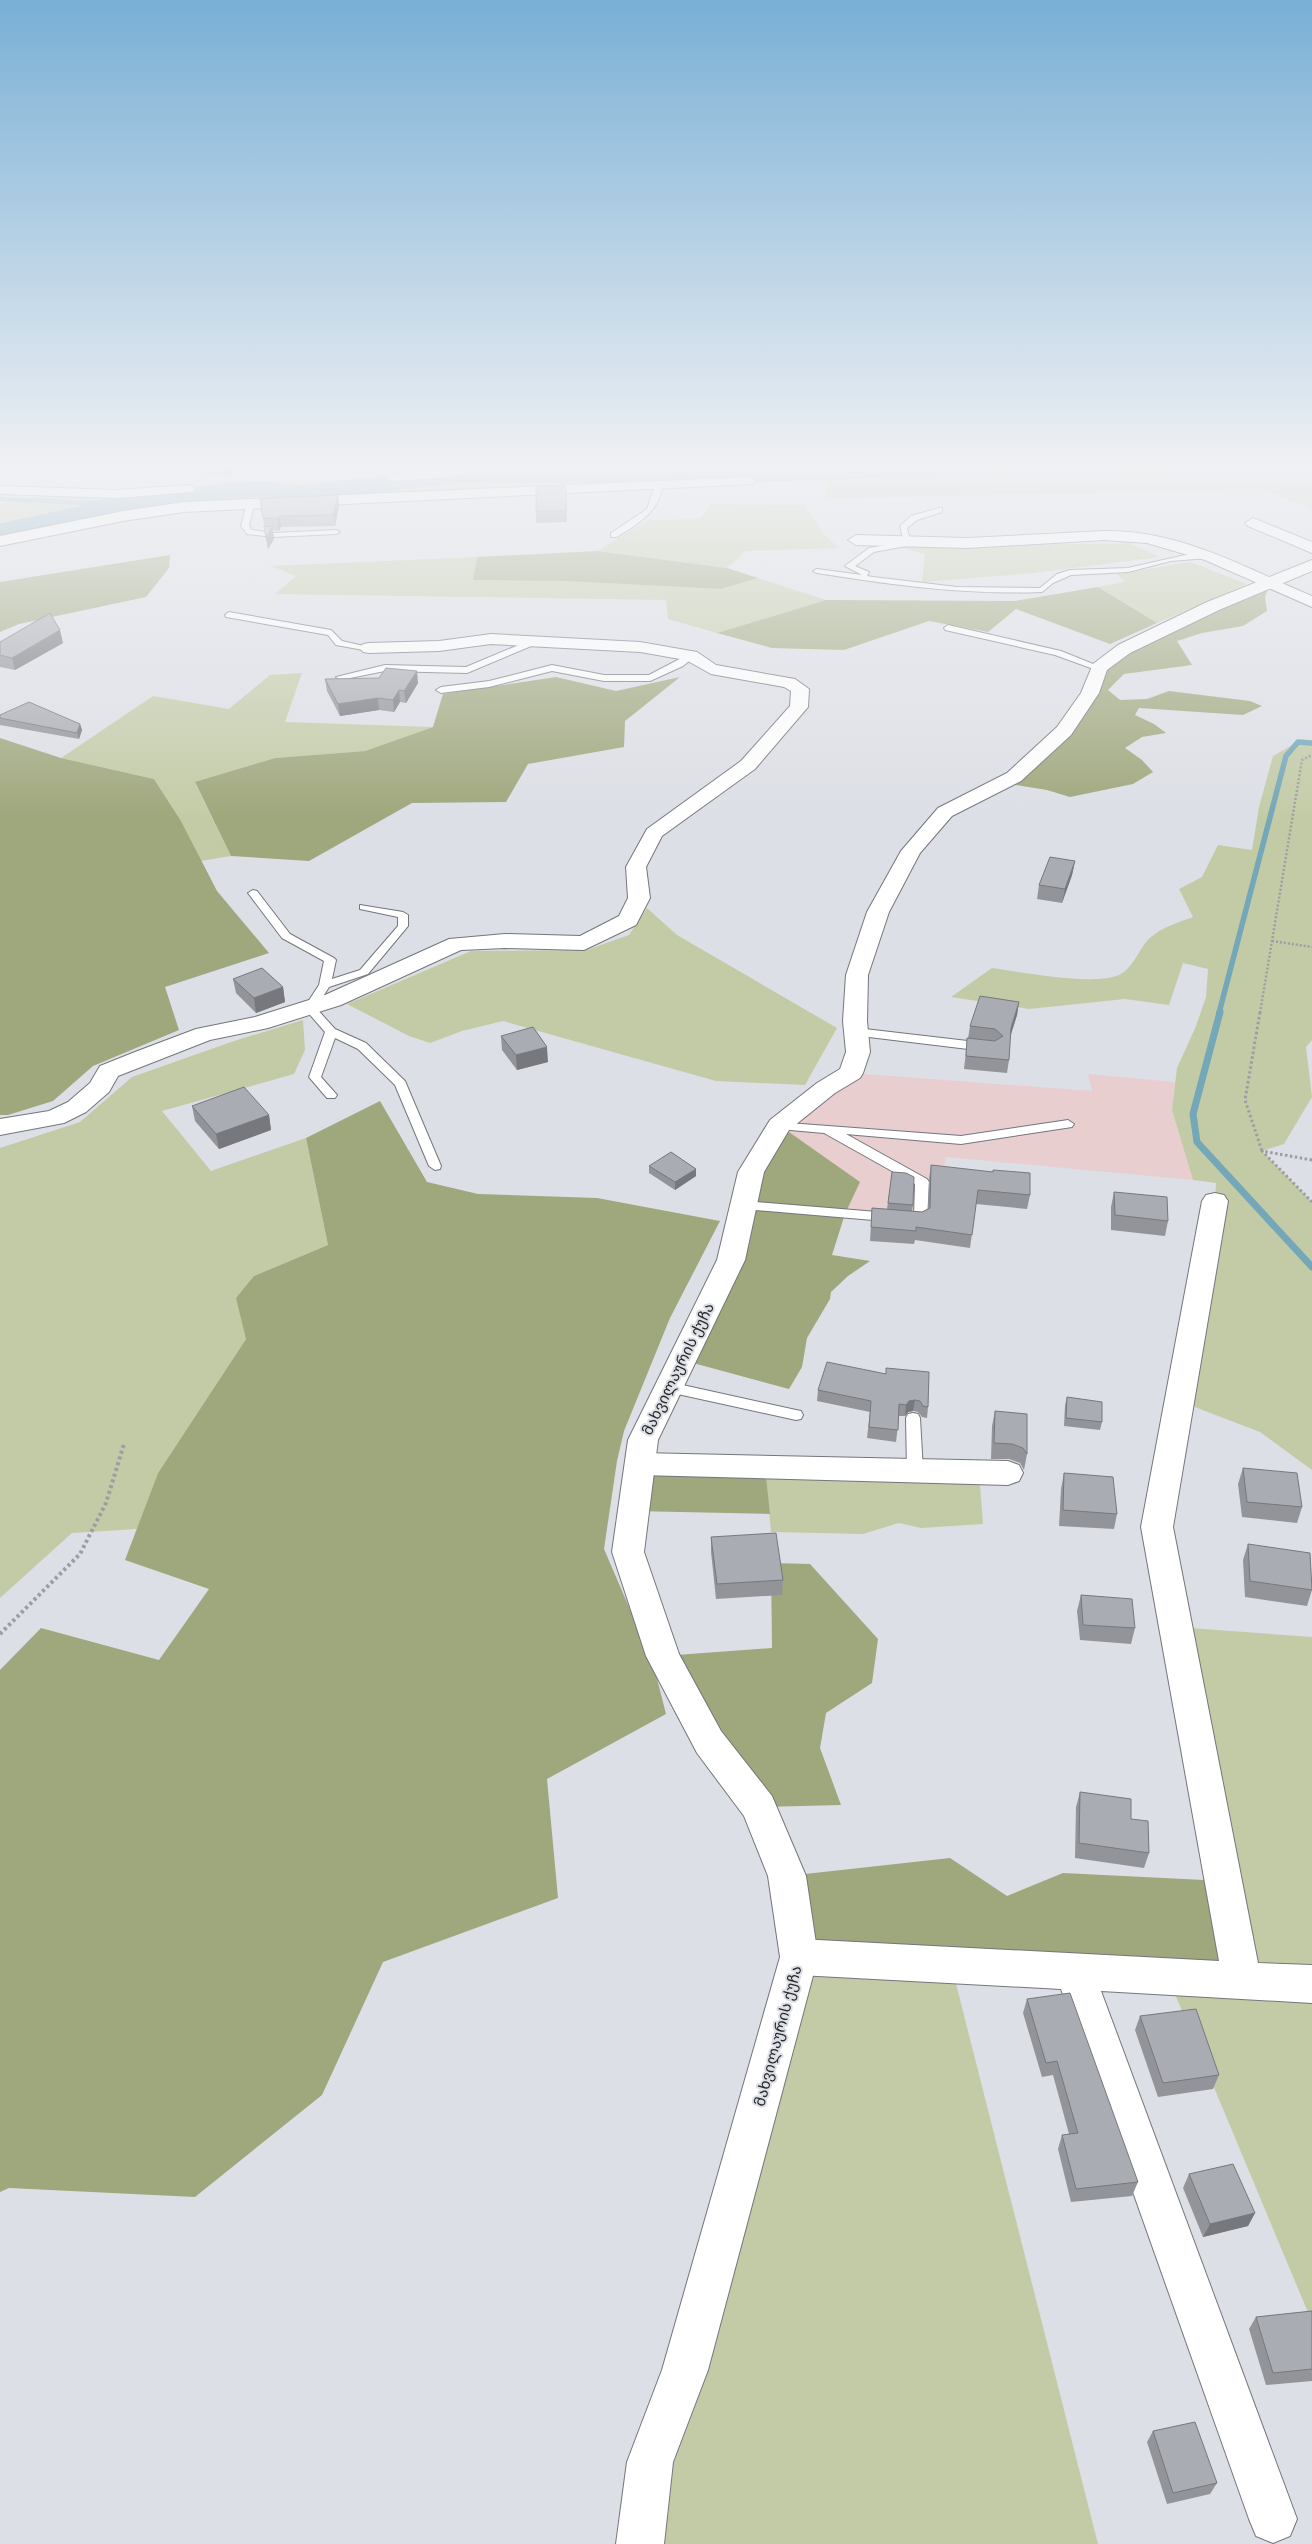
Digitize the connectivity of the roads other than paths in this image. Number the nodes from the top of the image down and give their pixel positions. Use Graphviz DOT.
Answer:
graph roads {
  1 [pos="889,582"];
  2 [pos="896,582"];
  3 [pos="1048,582"];
  4 [pos="1270,582"];
  5 [pos="904,584"];
  6 [pos="1312,602"];
  7 [pos="229,615"];
  8 [pos="948,628"];
  9 [pos="533,642"];
  10 [pos="369,648"];
  11 [pos="691,656"];
  12 [pos="1099,668"];
  13 [pos="340,676"];
  14 [pos="442,690"];
  15 [pos="253,893"];
  16 [pos="364,907"];
  17 [pos="325,985"];
  18 [pos="310,1008"];
  19 [pos="331,1032"];
  20 [pos="856,1032"];
  21 [pos="993,1048"];
  22 [pos="331,1095"];
  23 [pos="1068,1124"];
  24 [pos="780,1125"];
  25 [pos="0,1127"];
  26 [pos="827,1128"];
  27 [pos="435,1166"];
  28 [pos="1215,1201"];
  29 [pos="744,1206"];
  30 [pos="669,1387"];
  31 [pos="796,1415"];
  32 [pos="912,1418"];
  33 [pos="640,1464"];
  34 [pos="915,1471"];
  35 [pos="1008,1473"];
  36 [pos="799,1956"];
  37 [pos="1074,1971"];
  38 [pos="1242,1980"];
  39 [pos="1312,1984"];
  40 [pos="1273,2519"];
  41 [pos="640,2544"];
  1 -- 5 [label="lane"];
  2 -- 5 [label="lane"];
  3 -- 5 [label="lane"];
  4 -- 6 [label="street"];
  4 -- 12 [label="street"];
  7 -- 10 [label="lane"];
  8 -- 12 [label="lane"];
  9 -- 10 [label="street"];
  9 -- 11 [label="street"];
  9 -- 13 [label="lane"];
  11 -- 14 [label="lane"];
  11 -- 18 [label="street"];
  12 -- 20 [label="street, მახვილაურის ქუჩა"];
  15 -- 17 [label="lane"];
  16 -- 17 [label="lane"];
  17 -- 18 [label="lane"];
  18 -- 19 [label="lane"];
  18 -- 25 [label="street"];
  19 -- 22 [label="lane"];
  19 -- 27 [label="lane"];
  20 -- 21 [label="lane"];
  20 -- 24 [label="street, მახვილაურის ქუჩა"];
  23 -- 26 [label="lane"];
  24 -- 26 [label="lane"];
  24 -- 29 [label="street, მახვილაურის ქუჩა"];
  26 -- 29 [label="lane"];
  28 -- 38 [label="street"];
  29 -- 30 [label="street, მახვილაურის ქუჩა"];
  30 -- 31 [label="lane"];
  30 -- 33 [label="street, მახვილაურის ქუჩა"];
  32 -- 34 [label="lane"];
  33 -- 34 [label="street"];
  33 -- 36 [label="street, მახვილაურის ქუჩა"];
  34 -- 35 [label="street"];
  36 -- 37 [label="street"];
  36 -- 41 [label="street, მახვილაურის ქუჩა"];
  37 -- 38 [label="street"];
  37 -- 40 [label="street"];
  38 -- 39 [label="street"];
}
